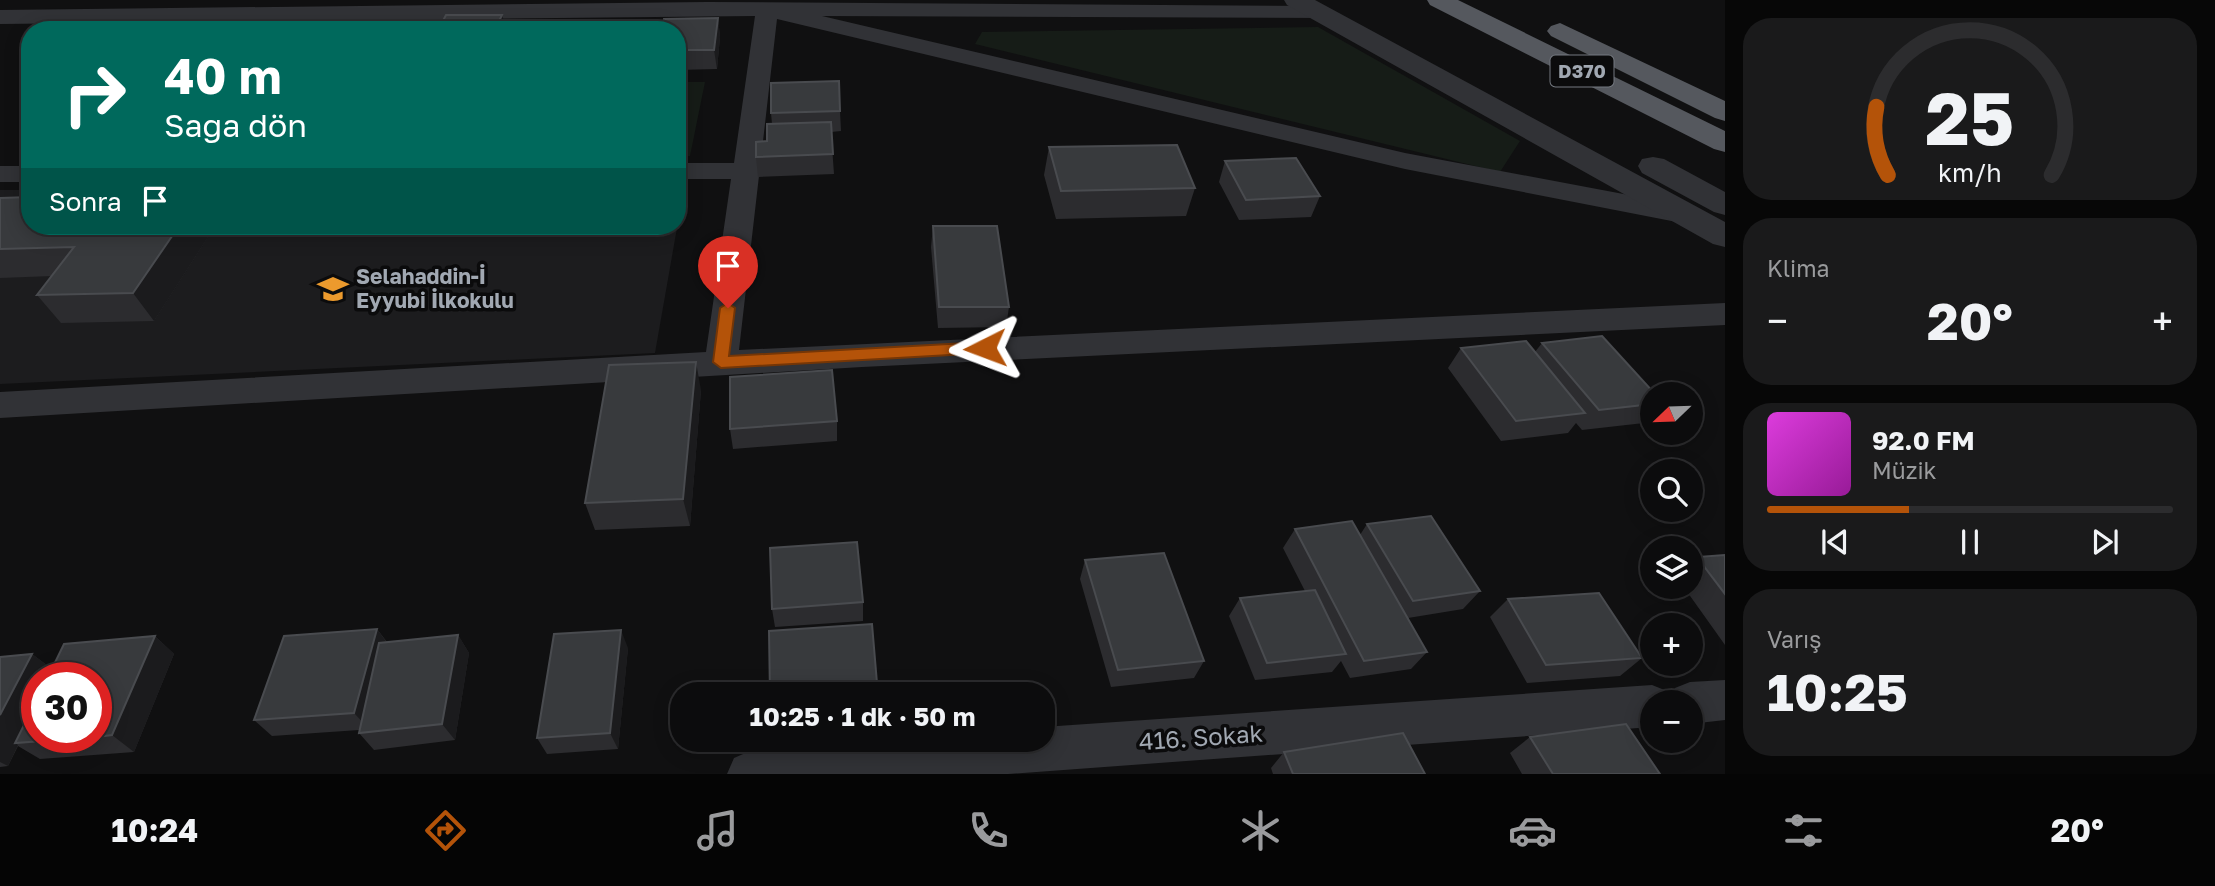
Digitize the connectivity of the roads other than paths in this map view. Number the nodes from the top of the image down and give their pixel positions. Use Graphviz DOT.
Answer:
graph roads {
  1 [pos="682,0"];
  2 [pos="1439,0"];
  3 [pos="1494,0"];
  4 [pos="1319,4"];
  5 [pos="186,8"];
  6 [pos="707,9"];
  7 [pos="767,9"];
  8 [pos="0,17"];
  9 [pos="226,21"];
  10 [pos="266,21"];
  11 [pos="1725,112"];
  12 [pos="1725,143"];
  13 [pos="746,171"];
  14 [pos="686,172"];
  15 [pos="0,174"];
  16 [pos="21,174"];
  17 [pos="1725,205"];
  18 [pos="1687,215"];
  19 [pos="1725,236"];
  20 [pos="1725,314"];
  21 [pos="721,362"];
  22 [pos="0,405"];
  23 [pos="1725,700"];
  24 [pos="1703,701"];
  25 [pos="1640,707"];
  26 [pos="750,774"];
  1 -- 6 [label="street"];
  2 -- 12 [label="highway, D370"];
  3 -- 11 [label="highway, D370"];
  4 -- 7 [label="street"];
  4 -- 17 [label="street"];
  4 -- 18 [label="street"];
  5 -- 8 [label="street"];
  5 -- 9 [label="street"];
  6 -- 7 [label="street"];
  6 -- 10 [label="street"];
  7 -- 13 [label="street"];
  7 -- 18 [label="street"];
  13 -- 14 [label="street"];
  13 -- 21 [label="street"];
  15 -- 16 [label="street"];
  18 -- 19 [label="street"];
  20 -- 21 [label="street"];
  21 -- 22 [label="street"];
  23 -- 24 [label="street"];
  25 -- 26 [label="street, 416. Sokak"];
}
